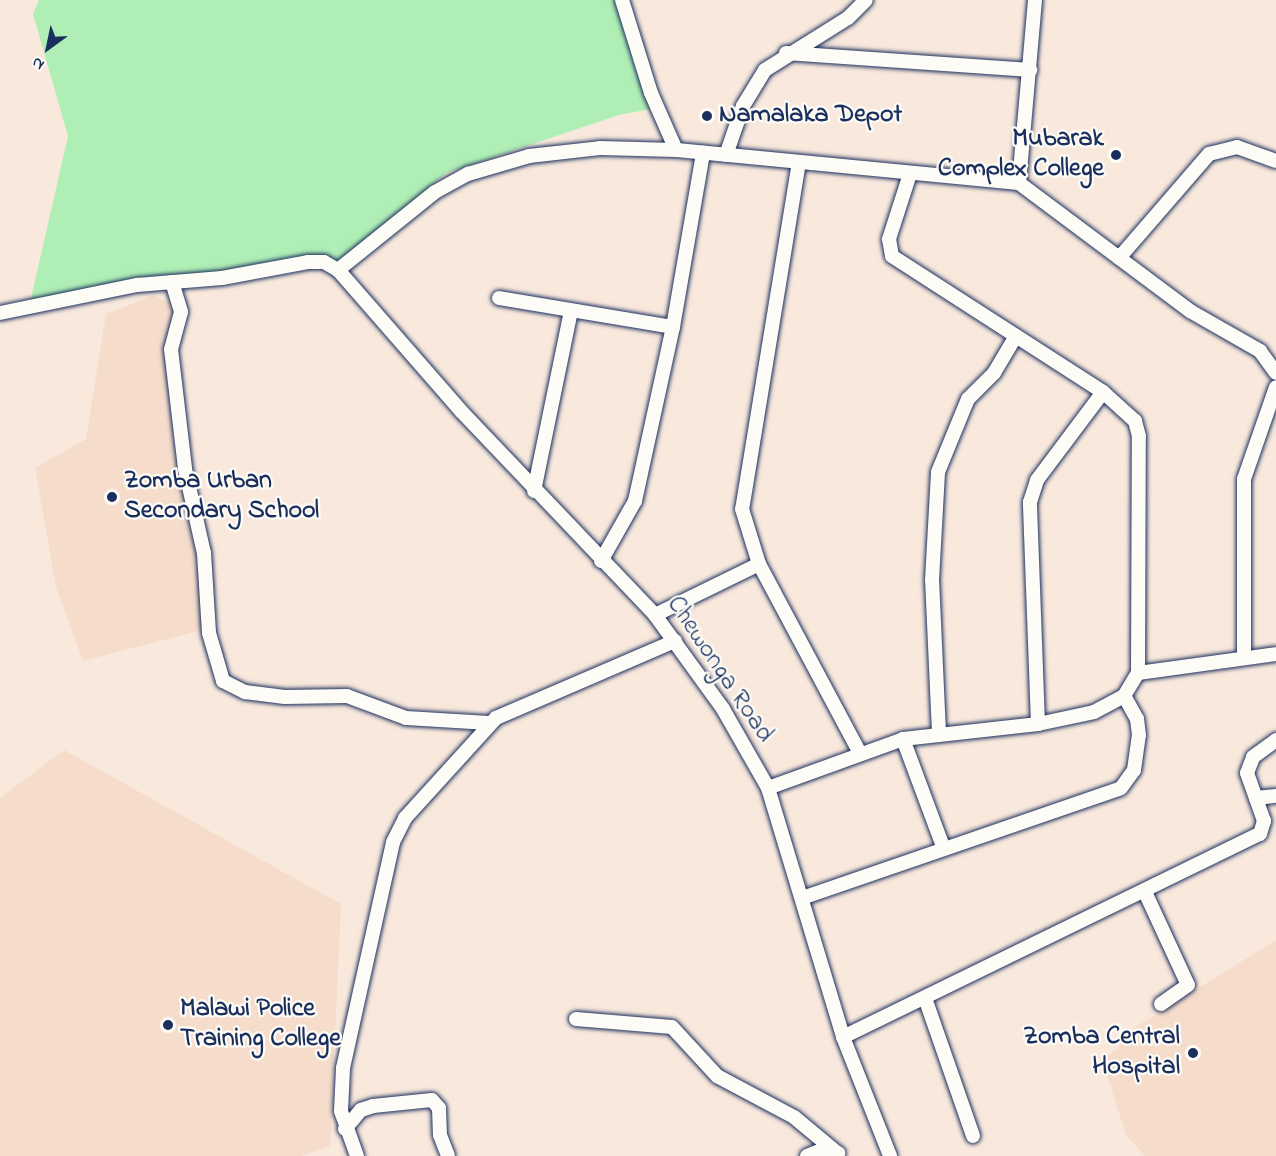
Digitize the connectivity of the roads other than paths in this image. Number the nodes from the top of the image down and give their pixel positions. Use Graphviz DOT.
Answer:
graph roads {
  1 [pos="622,0"];
  2 [pos="633,0"];
  3 [pos="866,0"];
  4 [pos="1035,0"];
  5 [pos="629,23"];
  6 [pos="786,53"];
  7 [pos="1030,70"];
  8 [pos="676,150"];
  9 [pos="703,153"];
  10 [pos="726,155"];
  11 [pos="1276,161"];
  12 [pos="799,162"];
  13 [pos="910,174"];
  14 [pos="1019,183"];
  15 [pos="1119,258"];
  16 [pos="338,270"];
  17 [pos="172,282"];
  18 [pos="500,298"];
  19 [pos="571,311"];
  20 [pos="0,313"];
  21 [pos="673,327"];
  22 [pos="1016,336"];
  23 [pos="1276,373"];
  24 [pos="1276,387"];
  25 [pos="1103,392"];
  26 [pos="534,491"];
  27 [pos="601,561"];
  28 [pos="759,564"];
  29 [pos="655,615"];
  30 [pos="675,640"];
  31 [pos="1276,654"];
  32 [pos="1244,658"];
  33 [pos="1138,673"];
  34 [pos="1124,696"];
  35 [pos="489,723"];
  36 [pos="1038,724"];
  37 [pos="939,733"];
  38 [pos="903,739"];
  39 [pos="1276,740"];
  40 [pos="860,753"];
  41 [pos="768,788"];
  42 [pos="1276,796"];
  43 [pos="1256,798"];
  44 [pos="944,849"];
  45 [pos="1145,892"];
  46 [pos="802,898"];
  47 [pos="925,998"];
  48 [pos="1161,1004"];
  49 [pos="576,1018"];
  50 [pos="843,1037"];
  51 [pos="345,1129"];
  52 [pos="973,1136"];
  53 [pos="839,1154"];
  54 [pos="357,1156"];
  55 [pos="448,1156"];
  56 [pos="807,1156"];
  57 [pos="890,1156"];
  1 -- 5 [label="street"];
  2 -- 5 [label="street"];
  3 -- 6 [label="street"];
  4 -- 7 [label="street"];
  5 -- 8 [label="street"];
  6 -- 7 [label="street"];
  6 -- 10 [label="street"];
  7 -- 14 [label="street"];
  8 -- 9 [label="street"];
  8 -- 16 [label="street"];
  9 -- 10 [label="street"];
  9 -- 21 [label="street"];
  10 -- 12 [label="street"];
  11 -- 15 [label="street"];
  12 -- 13 [label="street"];
  12 -- 28 [label="street"];
  13 -- 14 [label="street"];
  13 -- 22 [label="street"];
  14 -- 15 [label="street"];
  15 -- 23 [label="street"];
  16 -- 17 [label="street"];
  16 -- 26 [label="street, Chewonga Road"];
  17 -- 20 [label="street"];
  17 -- 35 [label="street"];
  18 -- 19 [label="street"];
  19 -- 21 [label="street"];
  19 -- 26 [label="street"];
  21 -- 27 [label="street"];
  22 -- 25 [label="street"];
  22 -- 37 [label="street"];
  24 -- 32 [label="street"];
  25 -- 33 [label="street"];
  25 -- 36 [label="street"];
  26 -- 27 [label="street, Chewonga Road"];
  27 -- 29 [label="street, Chewonga Road"];
  28 -- 29 [label="street"];
  28 -- 40 [label="street"];
  29 -- 30 [label="street, Chewonga Road"];
  30 -- 35 [label="street"];
  30 -- 41 [label="street, Chewonga Road"];
  31 -- 32 [label="street"];
  32 -- 33 [label="street"];
  33 -- 34 [label="street"];
  34 -- 36 [label="street"];
  34 -- 44 [label="street"];
  35 -- 51 [label="street"];
  36 -- 37 [label="street"];
  37 -- 38 [label="street"];
  38 -- 40 [label="street"];
  38 -- 44 [label="street"];
  39 -- 43 [label="street"];
  40 -- 41 [label="street"];
  41 -- 46 [label="street, Chewonga Road"];
  42 -- 43 [label="street"];
  43 -- 45 [label="street"];
  44 -- 46 [label="street"];
  45 -- 47 [label="street"];
  45 -- 48 [label="street"];
  46 -- 50 [label="street, Chewonga Road"];
  47 -- 50 [label="street"];
  47 -- 52 [label="street"];
  49 -- 53 [label="street"];
  50 -- 57 [label="street, Chewonga Road"];
  51 -- 54 [label="street"];
  51 -- 55 [label="street"];
  53 -- 56 [label="street"];
}
